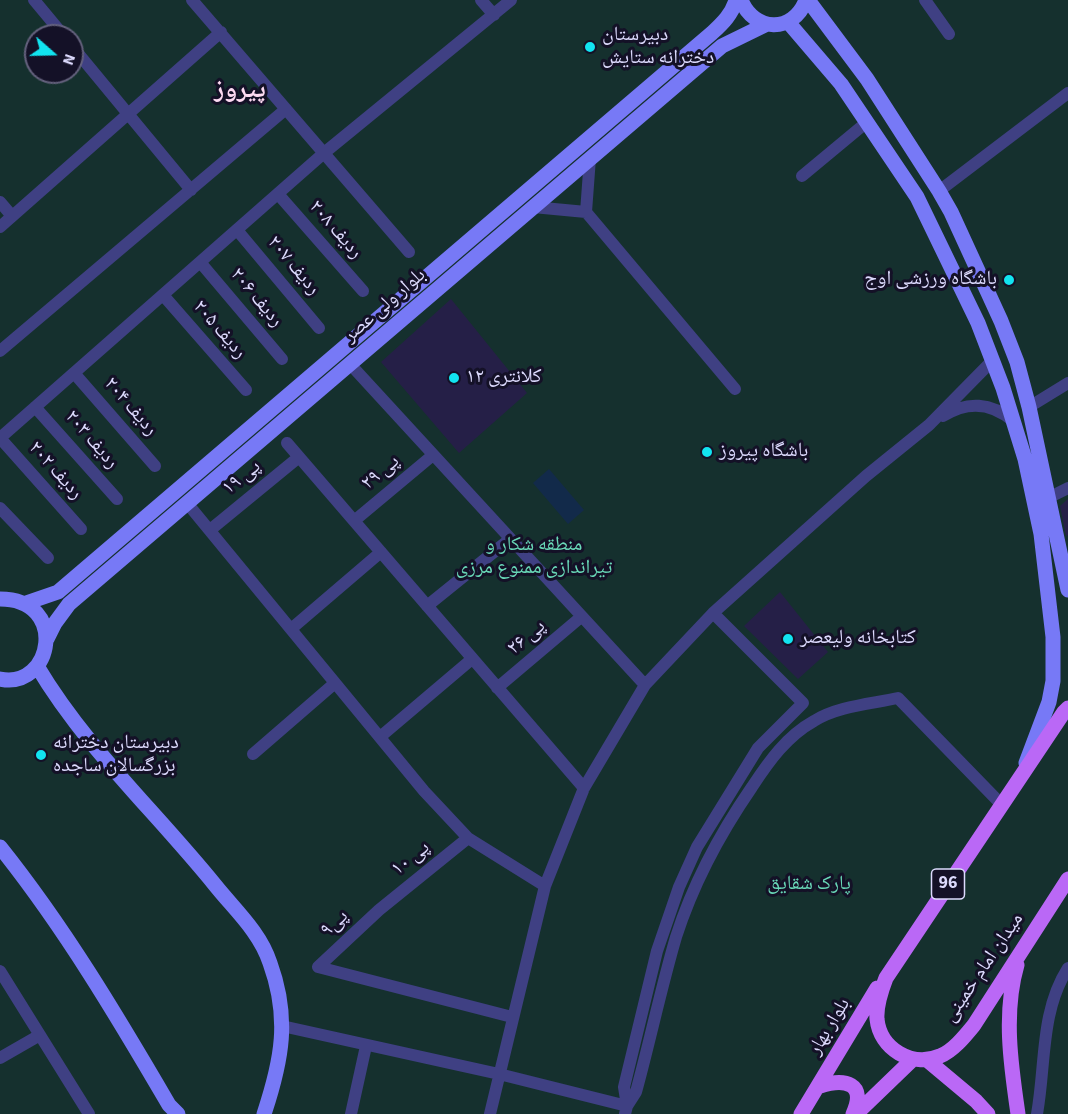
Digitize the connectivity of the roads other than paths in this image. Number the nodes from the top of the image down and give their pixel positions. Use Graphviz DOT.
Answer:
graph roads {
  1 [pos="34,0"];
  2 [pos="192,0"];
  3 [pos="481,0"];
  4 [pos="511,0"];
  5 [pos="736,0"];
  6 [pos="741,0"];
  7 [pos="807,0"];
  8 [pos="925,0"];
  9 [pos="494,15"];
  10 [pos="788,22"];
  11 [pos="54,24"];
  12 [pos="767,24"];
  13 [pos="220,32"];
  14 [pos="949,34"];
  15 [pos="84,61"];
  16 [pos="1068,93"];
  17 [pos="286,109"];
  18 [pos="128,114"];
  19 [pos="867,122"];
  20 [pos="324,153"];
  21 [pos="590,158"];
  22 [pos="802,176"];
  23 [pos="191,190"];
  24 [pos="939,191"];
  25 [pos="278,194"];
  26 [pos="0,202"];
  27 [pos="533,207"];
  28 [pos="586,212"];
  29 [pos="12,216"];
  30 [pos="0,227"];
  31 [pos="237,230"];
  32 [pos="409,252"];
  33 [pos="200,262"];
  34 [pos="363,291"];
  35 [pos="163,295"];
  36 [pos="320,328"];
  37 [pos="0,351"];
  38 [pos="282,359"];
  39 [pos="992,361"];
  40 [pos="350,364"];
  41 [pos="74,373"];
  42 [pos="1068,383"];
  43 [pos="735,389"];
  44 [pos="246,390"];
  45 [pos="35,407"];
  46 [pos="1029,407"];
  47 [pos="1013,421"];
  48 [pos="929,424"];
  49 [pos="0,438"];
  50 [pos="287,443"];
  51 [pos="434,455"];
  52 [pos="299,457"];
  53 [pos="156,466"];
  54 [pos="1068,488"];
  55 [pos="1050,497"];
  56 [pos="117,499"];
  57 [pos="187,503"];
  58 [pos="0,508"];
  59 [pos="354,521"];
  60 [pos="81,529"];
  61 [pos="210,530"];
  62 [pos="510,538"];
  63 [pos="381,552"];
  64 [pos="48,558"];
  65 [pos="1048,585"];
  66 [pos="1068,586"];
  67 [pos="0,599"];
  68 [pos="26,603"];
  69 [pos="427,606"];
  70 [pos="713,613"];
  71 [pos="581,617"];
  72 [pos="291,629"];
  73 [pos="47,639"];
  74 [pos="472,659"];
  75 [pos="37,666"];
  76 [pos="23,676"];
  77 [pos="0,679"];
  78 [pos="335,683"];
  79 [pos="645,685"];
  80 [pos="497,688"];
  81 [pos="56,697"];
  82 [pos="1068,708"];
  83 [pos="380,737"];
  84 [pos="253,754"];
  85 [pos="1020,776"];
  86 [pos="584,788"];
  87 [pos="1002,804"];
  88 [pos="468,838"];
  89 [pos="0,847"];
  90 [pos="1068,879"];
  91 [pos="545,886"];
  92 [pos="379,910"];
  93 [pos="1021,952"];
  94 [pos="896,961"];
  95 [pos="1068,968"];
  96 [pos="0,971"];
  97 [pos="512,1017"];
  98 [pos="282,1026"];
  99 [pos="40,1035"];
  100 [pos="366,1046"];
  101 [pos="0,1058"];
  102 [pos="920,1060"];
  103 [pos="499,1074"];
  104 [pos="820,1086"];
  105 [pos="86,1110"];
  106 [pos="626,1110"];
  107 [pos="172,1111"];
  108 [pos="262,1113"];
  109 [pos="351,1114"];
  110 [pos="490,1114"];
  111 [pos="801,1114"];
  112 [pos="855,1114"];
  113 [pos="988,1114"];
  114 [pos="1018,1114"];
  115 [pos="1037,1114"];
  1 -- 11 [label="street"];
  2 -- 13 [label="street"];
  3 -- 9 [label="street"];
  4 -- 9 [label="street"];
  5 -- 68 [label="street, بلوار ولی عصر"];
  6 -- 12 [label="street"];
  7 -- 10 [label="street"];
  7 -- 24 [label="street"];
  8 -- 14 [label="street"];
  9 -- 20 [label="street"];
  10 -- 12 [label="street"];
  10 -- 19 [label="street"];
  12 -- 21 [label="street, بلوار ولی عصر"];
  13 -- 17 [label="street"];
  13 -- 18 [label="street"];
  15 -- 18 [label="street"];
  16 -- 24 [label="street"];
  17 -- 20 [label="street"];
  17 -- 23 [label="street"];
  18 -- 23 [label="street"];
  18 -- 29 [label="street"];
  19 -- 22 [label="street"];
  19 -- 39 [label="street"];
  20 -- 25 [label="street"];
  20 -- 32 [label="street"];
  21 -- 27 [label="street, بلوار ولی عصر"];
  21 -- 28 [label="street"];
  23 -- 37 [label="street"];
  24 -- 46 [label="street"];
  25 -- 31 [label="street"];
  25 -- 34 [label="street, ردیف ۲۰۸"];
  26 -- 29 [label="street"];
  27 -- 28 [label="street"];
  27 -- 40 [label="street, بلوار ولی عصر"];
  28 -- 43 [label="street"];
  29 -- 30 [label="street"];
  31 -- 33 [label="street"];
  31 -- 36 [label="street, ردیف ۲۰۷"];
  33 -- 35 [label="street"];
  33 -- 38 [label="street, ردیف ۲۰۶"];
  35 -- 41 [label="street"];
  35 -- 44 [label="street, ردیف ۲۰۵"];
  39 -- 47 [label="street"];
  39 -- 48 [label="street"];
  40 -- 51 [label="street"];
  40 -- 57 [label="street, بلوار ولی عصر"];
  41 -- 45 [label="street"];
  41 -- 53 [label="street, ردیف ۲۰۴"];
  42 -- 46 [label="street"];
  45 -- 49 [label="street"];
  45 -- 56 [label="street, ردیف ۲۰۳"];
  46 -- 55 [label="street"];
  47 -- 48 [label="street"];
  47 -- 65 [label="street"];
  48 -- 70 [label="street"];
  49 -- 60 [label="street, ردیف ۲۰۲"];
  50 -- 52 [label="street"];
  51 -- 59 [label="street, پی ۲۹"];
  51 -- 62 [label="street"];
  52 -- 59 [label="street"];
  52 -- 61 [label="street, پی ۱۹"];
  54 -- 55 [label="street"];
  55 -- 66 [label="street"];
  57 -- 61 [label="street"];
  57 -- 73 [label="street, بلوار ولی عصر"];
  58 -- 64 [label="street"];
  59 -- 63 [label="street"];
  61 -- 72 [label="street"];
  62 -- 69 [label="street"];
  62 -- 71 [label="street"];
  63 -- 69 [label="street"];
  63 -- 72 [label="street"];
  65 -- 66 [label="street"];
  65 -- 85 [label="street"];
  67 -- 68 [label="street"];
  68 -- 73 [label="street"];
  69 -- 74 [label="street"];
  70 -- 79 [label="street"];
  70 -- 106 [label="street"];
  71 -- 79 [label="street"];
  71 -- 80 [label="street, پی ۲۶"];
  72 -- 78 [label="street"];
  73 -- 75 [label="street, بلوار ولی عصر"];
  74 -- 80 [label="street"];
  74 -- 83 [label="street"];
  75 -- 76 [label="street"];
  75 -- 81 [label="street"];
  76 -- 77 [label="street"];
  76 -- 81 [label="street"];
  78 -- 83 [label="street"];
  78 -- 84 [label="street"];
  79 -- 86 [label="street"];
  80 -- 86 [label="street"];
  81 -- 98 [label="street"];
  82 -- 85 [label="main road, 96"];
  83 -- 88 [label="street"];
  85 -- 87 [label="main road, 96"];
  86 -- 91 [label="street"];
  87 -- 94 [label="main road, 96"];
  87 -- 106 [label="street"];
  88 -- 91 [label="street"];
  88 -- 92 [label="street, پی ۱۰"];
  89 -- 107 [label="street"];
  90 -- 93 [label="main road, میدان امام خمینی"];
  91 -- 97 [label="street"];
  92 -- 97 [label="street, پی۹"];
  93 -- 102 [label="main road, میدان امام خمینی"];
  93 -- 114 [label="main road"];
  94 -- 102 [label="main road, 96"];
  94 -- 104 [label="main road, بلوار بهار"];
  95 -- 115 [label="street"];
  96 -- 99 [label="street"];
  97 -- 103 [label="street"];
  98 -- 100 [label="street"];
  98 -- 108 [label="street"];
  99 -- 101 [label="street"];
  99 -- 105 [label="street"];
  100 -- 103 [label="street"];
  100 -- 109 [label="street"];
  102 -- 112 [label="main road"];
  102 -- 113 [label="main road, 96"];
  103 -- 106 [label="street"];
  103 -- 110 [label="street"];
  104 -- 111 [label="main road, بلوار بهار"];
  104 -- 112 [label="main road"];
}
